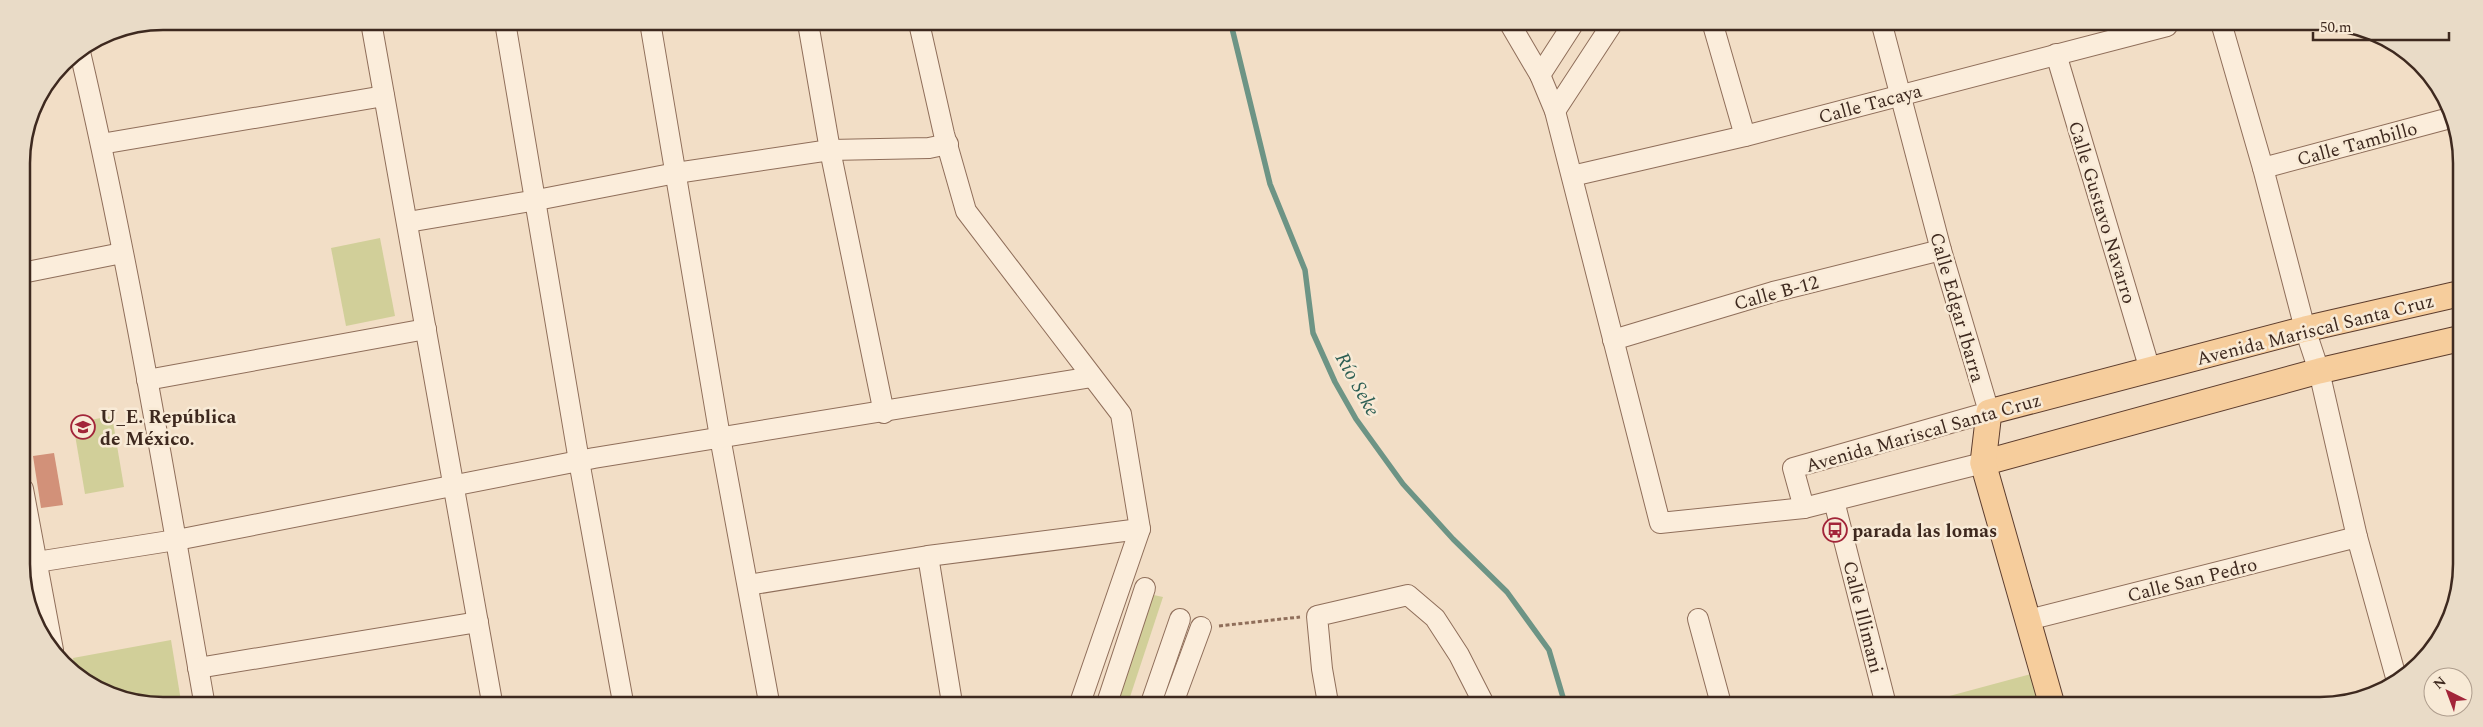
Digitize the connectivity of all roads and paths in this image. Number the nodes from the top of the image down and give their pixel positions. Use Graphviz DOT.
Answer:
graph roads {
  1 [pos="372,30"];
  2 [pos="507,30"];
  3 [pos="651,30"];
  4 [pos="809,30"];
  5 [pos="921,30"];
  6 [pos="1514,30"];
  7 [pos="1569,30"];
  8 [pos="1608,30"];
  9 [pos="1714,30"];
  10 [pos="1883,30"];
  11 [pos="2151,30"];
  12 [pos="2223,30"];
  13 [pos="2056,54"];
  14 [pos="81,58"];
  15 [pos="1540,75"];
  16 [pos="1900,95"];
  17 [pos="384,96"];
  18 [pos="1555,111"];
  19 [pos="2445,119"];
  20 [pos="1745,136"];
  21 [pos="101,144"];
  22 [pos="948,144"];
  23 [pos="830,150"];
  24 [pos="2263,168"];
  25 [pos="676,173"];
  26 [pos="1572,176"];
  27 [pos="537,200"];
  28 [pos="408,222"];
  29 [pos="1941,250"];
  30 [pos="122,253"];
  31 [pos="30,271"];
  32 [pos="2453,295"];
  33 [pos="2305,328"];
  34 [pos="426,329"];
  35 [pos="1614,340"];
  36 [pos="2453,340"];
  37 [pos="2150,370"];
  38 [pos="2319,371"];
  39 [pos="1092,377"];
  40 [pos="147,380"];
  41 [pos="1989,412"];
  42 [pos="884,413"];
  43 [pos="720,437"];
  44 [pos="579,461"];
  45 [pos="1983,464"];
  46 [pos="454,487"];
  47 [pos="1834,501"];
  48 [pos="1804,508"];
  49 [pos="1140,529"];
  50 [pos="2357,537"];
  51 [pos="175,541"];
  52 [pos="928,556"];
  53 [pos="31,563"];
  54 [pos="748,585"];
  55 [pos="1146,588"];
  56 [pos="1317,616"];
  57 [pos="1180,619"];
  58 [pos="1698,619"];
  59 [pos="2028,620"];
  60 [pos="478,622"];
  61 [pos="1201,627"];
  62 [pos="48,631"];
  63 [pos="198,668"];
  64 [pos="2395,674"];
  65 [pos="1180,693"];
  66 [pos="203,697"];
  67 [pos="491,697"];
  68 [pos="622,697"];
  69 [pos="768,697"];
  70 [pos="951,697"];
  71 [pos="1082,697"];
  72 [pos="1109,697"];
  73 [pos="1153,697"];
  74 [pos="1327,697"];
  75 [pos="1480,697"];
  76 [pos="1719,697"];
  77 [pos="1884,697"];
  78 [pos="2050,697"];
  1 -- 17 [label="street"];
  2 -- 27 [label="street"];
  3 -- 25 [label="street"];
  4 -- 23 [label="street"];
  5 -- 22 [label="street"];
  6 -- 15 [label="street"];
  7 -- 15 [label="street"];
  8 -- 18 [label="street"];
  9 -- 20 [label="street"];
  10 -- 16 [label="street, Calle Edgar Ibarra"];
  11 -- 13 [label="street, Calle Tacaya"];
  12 -- 24 [label="street"];
  13 -- 16 [label="street, Calle Tacaya"];
  13 -- 37 [label="street, Calle Gustavo Navarro"];
  14 -- 21 [label="street"];
  15 -- 18 [label="street"];
  16 -- 20 [label="street, Calle Tacaya"];
  16 -- 29 [label="street, Calle Edgar Ibarra"];
  17 -- 21 [label="street"];
  17 -- 28 [label="street"];
  18 -- 26 [label="street"];
  19 -- 24 [label="street, Calle Tambillo"];
  20 -- 26 [label="street, Calle Tacaya"];
  21 -- 30 [label="street"];
  22 -- 23 [label="street"];
  22 -- 39 [label="street"];
  23 -- 25 [label="street"];
  23 -- 42 [label="street"];
  24 -- 33 [label="street"];
  25 -- 27 [label="street"];
  25 -- 43 [label="street"];
  26 -- 35 [label="street"];
  27 -- 28 [label="street"];
  27 -- 44 [label="street"];
  28 -- 34 [label="street"];
  29 -- 35 [label="street, Calle B-12"];
  29 -- 41 [label="street, Calle Edgar Ibarra"];
  30 -- 31 [label="street"];
  30 -- 40 [label="street"];
  32 -- 33 [label="main road, Avenida Mariscal Santa Cruz"];
  33 -- 37 [label="main road, Avenida Mariscal Santa Cruz"];
  33 -- 38 [label="street"];
  34 -- 40 [label="street"];
  34 -- 46 [label="street"];
  35 -- 48 [label="street"];
  36 -- 38 [label="main road"];
  37 -- 41 [label="main road, Avenida Mariscal Santa Cruz"];
  38 -- 45 [label="main road"];
  38 -- 50 [label="street"];
  39 -- 42 [label="street"];
  39 -- 49 [label="street"];
  40 -- 51 [label="street"];
  41 -- 45 [label="main road, Calle Edgar Ibarra"];
  41 -- 48 [label="street, Avenida Mariscal Santa Cruz"];
  42 -- 43 [label="street"];
  43 -- 44 [label="street"];
  43 -- 54 [label="street"];
  44 -- 46 [label="street"];
  44 -- 68 [label="street"];
  45 -- 47 [label="street"];
  45 -- 59 [label="main road, Calle Edgar Ibarra"];
  46 -- 51 [label="street"];
  46 -- 60 [label="street"];
  47 -- 48 [label="street"];
  47 -- 77 [label="street, Calle Illimani"];
  49 -- 52 [label="street"];
  49 -- 71 [label="street"];
  50 -- 59 [label="street, Calle San Pedro"];
  50 -- 64 [label="street"];
  51 -- 53 [label="street"];
  51 -- 63 [label="street"];
  52 -- 54 [label="street"];
  52 -- 70 [label="street"];
  53 -- 62 [label="street"];
  54 -- 69 [label="street"];
  55 -- 72 [label="street"];
  56 -- 61 [label="path"];
  56 -- 74 [label="street"];
  56 -- 75 [label="street"];
  57 -- 73 [label="street"];
  58 -- 76 [label="street"];
  59 -- 78 [label="main road, Calle Edgar Ibarra"];
  60 -- 63 [label="street"];
  60 -- 67 [label="street"];
  61 -- 65 [label="street"];
  63 -- 66 [label="street"];
}
